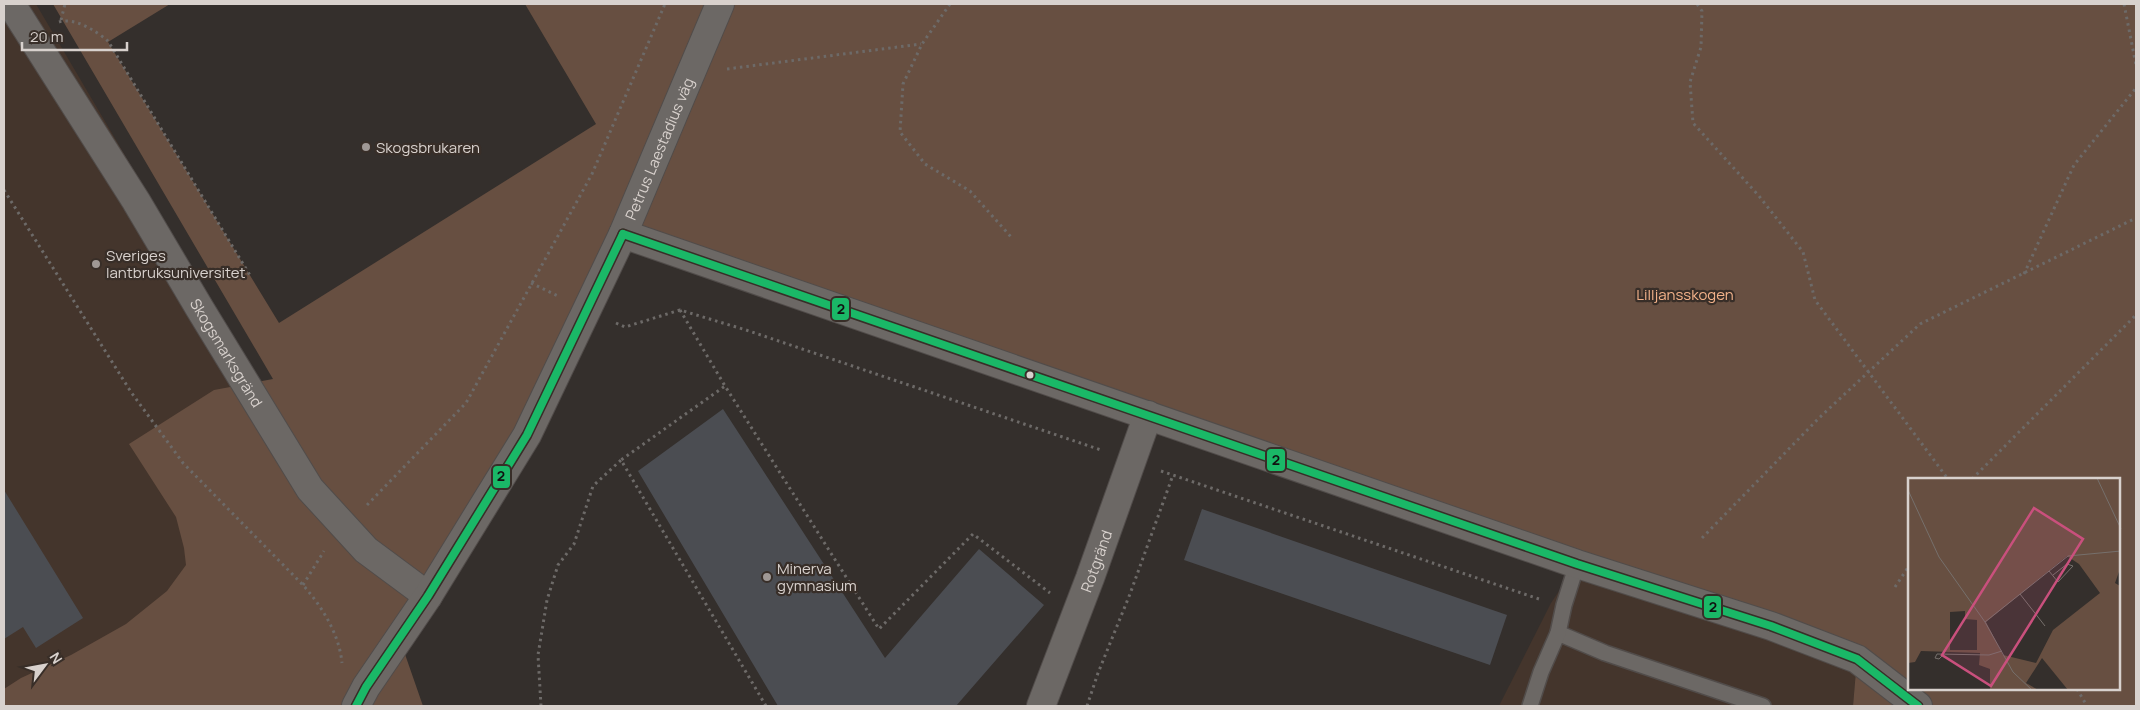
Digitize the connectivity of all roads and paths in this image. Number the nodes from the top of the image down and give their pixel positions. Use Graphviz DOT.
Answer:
graph roads {
  1 [pos="11,4"];
  2 [pos="66,4"];
  3 [pos="665,4"];
  4 [pos="720,4"];
  5 [pos="950,4"];
  6 [pos="1697,4"];
  7 [pos="2124,4"];
  8 [pos="61,20"];
  9 [pos="32,37"];
  10 [pos="922,44"];
  11 [pos="2136,65"];
  12 [pos="691,74"];
  13 [pos="2136,88"];
  14 [pos="4,190"];
  15 [pos="2136,218"];
  16 [pos="623,234"];
  17 [pos="1012,238"];
  18 [pos="2024,274"];
  19 [pos="251,277"];
  20 [pos="531,283"];
  21 [pos="586,310"];
  22 [pos="680,310"];
  23 [pos="2136,315"];
  24 [pos="1868,372"];
  25 [pos="725,386"];
  26 [pos="1148,415"];
  27 [pos="621,460"];
  28 [pos="1132,460"];
  29 [pos="1173,475"];
  30 [pos="1947,478"];
  31 [pos="1973,478"];
  32 [pos="345,526"];
  33 [pos="1702,538"];
  34 [pos="1577,564"];
  35 [pos="1908,567"];
  36 [pos="303,585"];
  37 [pos="1894,587"];
  38 [pos="428,596"];
  39 [pos="1564,604"];
  40 [pos="1078,607"];
  41 [pos="1558,633"];
  42 [pos="342,672"];
  43 [pos="2078,690"];
  44 [pos="356,706"];
  45 [pos="541,706"];
  46 [pos="766,706"];
  47 [pos="1041,706"];
  48 [pos="1087,706"];
  49 [pos="1530,706"];
  50 [pos="1763,706"];
  51 [pos="1918,706"];
  52 [pos="2087,706"];
  1 -- 9 [label="street, Skogsmarksgränd"];
  2 -- 8 [label="path"];
  3 -- 20 [label="path"];
  4 -- 12 [label="street, Petrus Laestadius väg"];
  5 -- 10 [label="path"];
  6 -- 24 [label="path"];
  7 -- 11 [label="path"];
  8 -- 9 [label="path"];
  8 -- 19 [label="path"];
  9 -- 32 [label="street, Skogsmarksgränd"];
  10 -- 12 [label="path"];
  10 -- 17 [label="path"];
  12 -- 16 [label="street, Petrus Laestadius väg"];
  13 -- 18 [label="path"];
  14 -- 36 [label="path"];
  15 -- 18 [label="path"];
  16 -- 21 [label="street, Petrus Laestadius väg"];
  16 -- 26 [label="street"];
  18 -- 24 [label="path"];
  20 -- 21 [label="path"];
  20 -- 32 [label="path"];
  21 -- 22 [label="path"];
  21 -- 38 [label="street, Petrus Laestadius väg"];
  22 -- 25 [label="path"];
  22 -- 28 [label="path"];
  23 -- 31 [label="path"];
  24 -- 30 [label="path"];
  24 -- 33 [label="path"];
  25 -- 27 [label="path"];
  25 -- 40 [label="path"];
  26 -- 28 [label="street, Rotgränd"];
  26 -- 34 [label="street"];
  27 -- 45 [label="path"];
  27 -- 46 [label="path"];
  28 -- 29 [label="path"];
  28 -- 40 [label="street, Rotgränd"];
  29 -- 39 [label="path"];
  29 -- 48 [label="path"];
  32 -- 36 [label="path"];
  32 -- 38 [label="street, Skogsmarksgränd"];
  34 -- 39 [label="lane"];
  34 -- 51 [label="street"];
  35 -- 37 [label="path"];
  36 -- 42 [label="path"];
  38 -- 44 [label="street, Petrus Laestadius väg"];
  39 -- 41 [label="lane"];
  40 -- 47 [label="street, Rotgränd"];
  41 -- 49 [label="lane"];
  41 -- 50 [label="lane"];
  43 -- 52 [label="path"];
}
